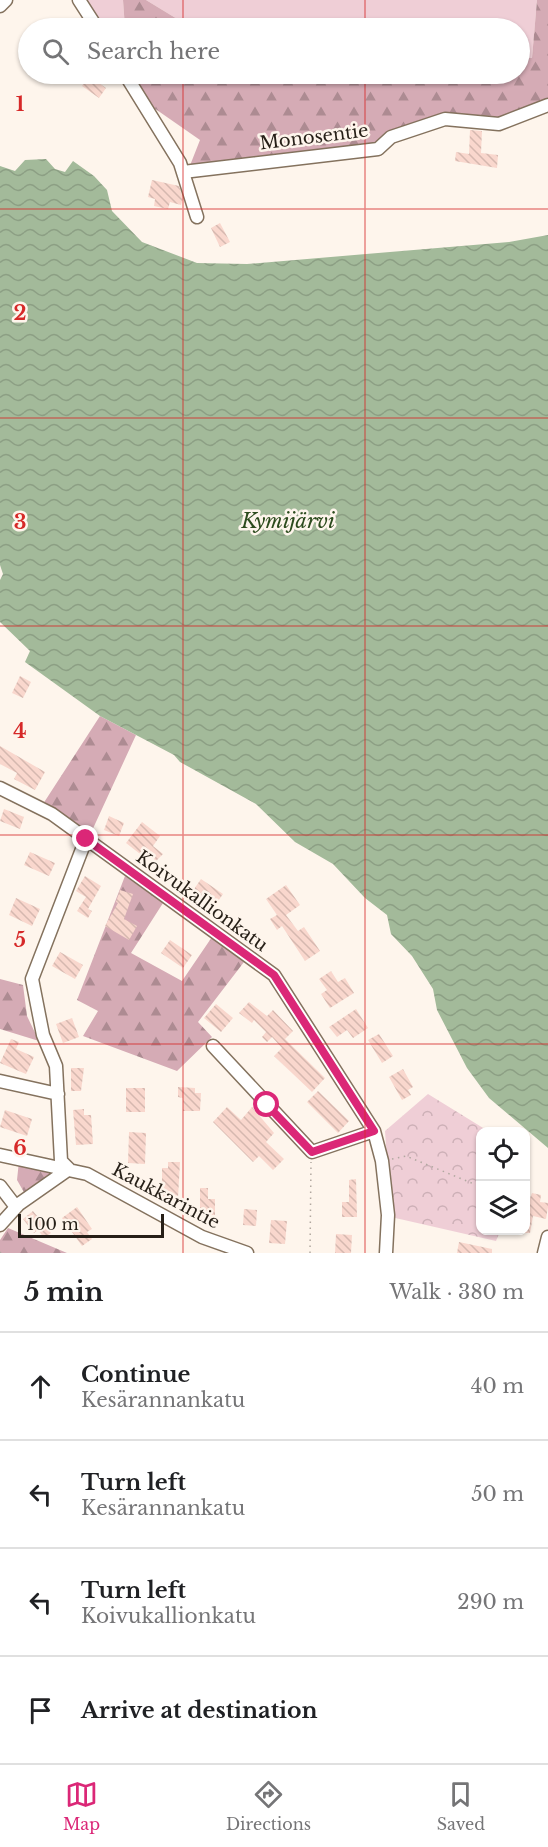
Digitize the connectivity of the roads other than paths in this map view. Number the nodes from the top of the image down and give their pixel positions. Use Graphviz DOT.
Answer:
graph roads {
  1 [pos="6,0"];
  2 [pos="79,0"];
  3 [pos="0,6"];
  4 [pos="91,18"];
  5 [pos="131,84"];
  6 [pos="548,105"];
  7 [pos="183,172"];
  8 [pos="197,217"];
  9 [pos="0,788"];
  10 [pos="86,839"];
  11 [pos="213,1046"];
  12 [pos="0,1081"];
  13 [pos="58,1094"];
  14 [pos="374,1131"];
  15 [pos="0,1155"];
  16 [pos="69,1169"];
  17 [pos="0,1186"];
  18 [pos="16,1207"];
  19 [pos="0,1225"];
  20 [pos="548,1237"];
  21 [pos="247,1253"];
  22 [pos="386,1253"];
  23 [pos="544,1253"];
  1 -- 3 [label="street"];
  2 -- 4 [label="street"];
  5 -- 7 [label="street"];
  6 -- 7 [label="street, Monosentie"];
  7 -- 8 [label="street"];
  9 -- 10 [label="street, Koivukallionkatu"];
  10 -- 13 [label="street"];
  10 -- 14 [label="street, Koivukallionkatu"];
  11 -- 14 [label="street"];
  12 -- 13 [label="street"];
  13 -- 16 [label="street"];
  14 -- 22 [label="street, Koivukallionkatu"];
  15 -- 16 [label="street, Kaukkarintie"];
  16 -- 18 [label="street"];
  16 -- 21 [label="street, Kaukkarintie"];
  17 -- 18 [label="street"];
  18 -- 19 [label="street"];
  20 -- 23 [label="street"];
}
